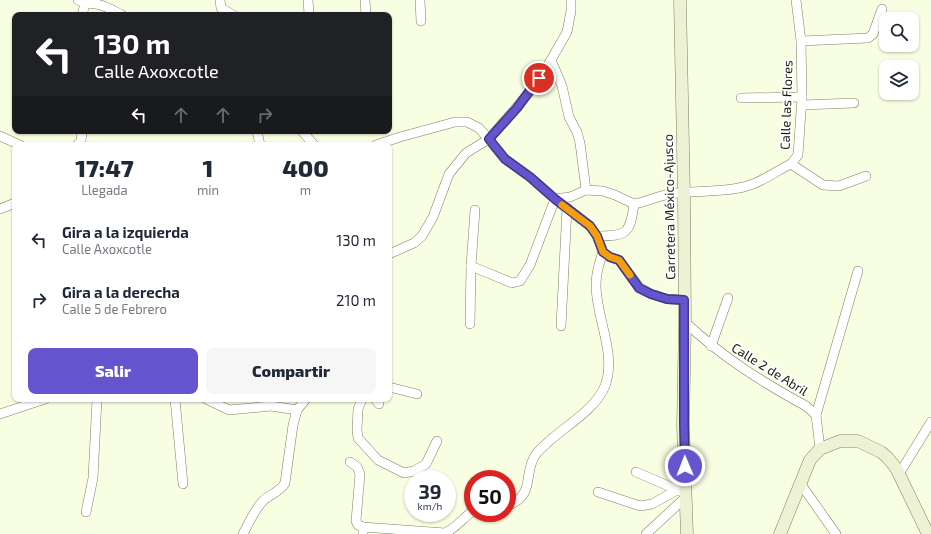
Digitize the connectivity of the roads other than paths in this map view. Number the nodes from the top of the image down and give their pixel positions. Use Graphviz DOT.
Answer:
graph roads {
  1 [pos="220,0"];
  2 [pos="308,0"];
  3 [pos="365,0"];
  4 [pos="420,0"];
  5 [pos="571,0"];
  6 [pos="680,0"];
  7 [pos="796,0"];
  8 [pos="81,2"];
  9 [pos="882,9"];
  10 [pos="82,12"];
  11 [pos="116,12"];
  12 [pos="228,12"];
  13 [pos="309,12"];
  14 [pos="366,12"];
  15 [pos="421,21"];
  16 [pos="801,41"];
  17 [pos="551,60"];
  18 [pos="741,98"];
  19 [pos="802,101"];
  20 [pos="854,103"];
  21 [pos="305,134"];
  22 [pos="0,136"];
  23 [pos="489,139"];
  24 [pos="13,142"];
  25 [pos="311,142"];
  26 [pos="385,142"];
  27 [pos="791,164"];
  28 [pos="866,176"];
  29 [pos="586,190"];
  30 [pos="684,193"];
  31 [pos="555,199"];
  32 [pos="12,204"];
  33 [pos="634,204"];
  34 [pos="566,208"];
  35 [pos="0,209"];
  36 [pos="475,210"];
  37 [pos="597,236"];
  38 [pos="603,252"];
  39 [pos="392,253"];
  40 [pos="471,266"];
  41 [pos="858,271"];
  42 [pos="728,298"];
  43 [pos="684,300"];
  44 [pos="685,322"];
  45 [pos="470,324"];
  46 [pos="561,326"];
  47 [pos="711,346"];
  48 [pos="392,388"];
  49 [pos="418,394"];
  50 [pos="36,402"];
  51 [pos="97,402"];
  52 [pos="175,402"];
  53 [pos="212,402"];
  54 [pos="304,402"];
  55 [pos="361,402"];
  56 [pos="297,410"];
  57 [pos="0,414"];
  58 [pos="816,415"];
  59 [pos="931,422"];
  60 [pos="437,441"];
  61 [pos="820,449"];
  62 [pos="350,462"];
  63 [pos="636,472"];
  64 [pos="899,474"];
  65 [pos="800,482"];
  66 [pos="183,484"];
  67 [pos="598,492"];
  68 [pos="683,493"];
  69 [pos="516,503"];
  70 [pos="86,512"];
  71 [pos="464,516"];
  72 [pos="363,530"];
  73 [pos="243,534"];
  74 [pos="437,534"];
  75 [pos="646,534"];
  76 [pos="687,534"];
  77 [pos="780,534"];
  78 [pos="836,534"];
  79 [pos="928,534"];
  1 -- 12 [label="street"];
  2 -- 13 [label="street"];
  3 -- 14 [label="street"];
  4 -- 15 [label="street"];
  5 -- 17 [label="street"];
  6 -- 30 [label="main road, Carretera México-Ajusco"];
  7 -- 16 [label="street, Calle las Flores"];
  8 -- 10 [label="street"];
  8 -- 11 [label="street"];
  9 -- 16 [label="street"];
  16 -- 19 [label="street, Calle las Flores"];
  17 -- 23 [label="street"];
  17 -- 29 [label="street"];
  18 -- 19 [label="street"];
  19 -- 20 [label="street"];
  19 -- 27 [label="street, Calle las Flores"];
  21 -- 25 [label="street"];
  22 -- 24 [label="street"];
  23 -- 26 [label="street"];
  23 -- 31 [label="street"];
  23 -- 39 [label="street"];
  27 -- 28 [label="street"];
  27 -- 30 [label="street, Calle las Flores"];
  29 -- 31 [label="street"];
  29 -- 33 [label="street"];
  30 -- 33 [label="street, Calle las Flores"];
  30 -- 43 [label="main road, Carretera México-Ajusco"];
  31 -- 34 [label="street"];
  31 -- 40 [label="street"];
  32 -- 35 [label="street"];
  33 -- 37 [label="street"];
  34 -- 37 [label="street"];
  34 -- 46 [label="street"];
  36 -- 40 [label="street"];
  37 -- 38 [label="street"];
  38 -- 43 [label="street"];
  38 -- 69 [label="street"];
  40 -- 45 [label="street"];
  41 -- 58 [label="street"];
  42 -- 47 [label="street"];
  43 -- 44 [label="main road, Carretera México-Ajusco"];
  44 -- 47 [label="street, Calle 2 de Abril"];
  44 -- 68 [label="main road, Carretera México-Ajusco"];
  47 -- 58 [label="street, Calle 2 de Abril"];
  48 -- 49 [label="street"];
  50 -- 57 [label="street"];
  51 -- 70 [label="street"];
  52 -- 66 [label="street"];
  53 -- 56 [label="street"];
  54 -- 56 [label="street"];
  55 -- 60 [label="street"];
  56 -- 73 [label="street"];
  58 -- 61 [label="street"];
  59 -- 64 [label="street"];
  61 -- 64 [label="main road"];
  61 -- 65 [label="main road"];
  62 -- 72 [label="street"];
  63 -- 68 [label="street"];
  64 -- 79 [label="main road"];
  65 -- 77 [label="main road"];
  65 -- 78 [label="street"];
  67 -- 68 [label="street"];
  68 -- 75 [label="street"];
  68 -- 76 [label="main road, Carretera México-Ajusco"];
  71 -- 74 [label="street"];
  72 -- 74 [label="street"];
}
